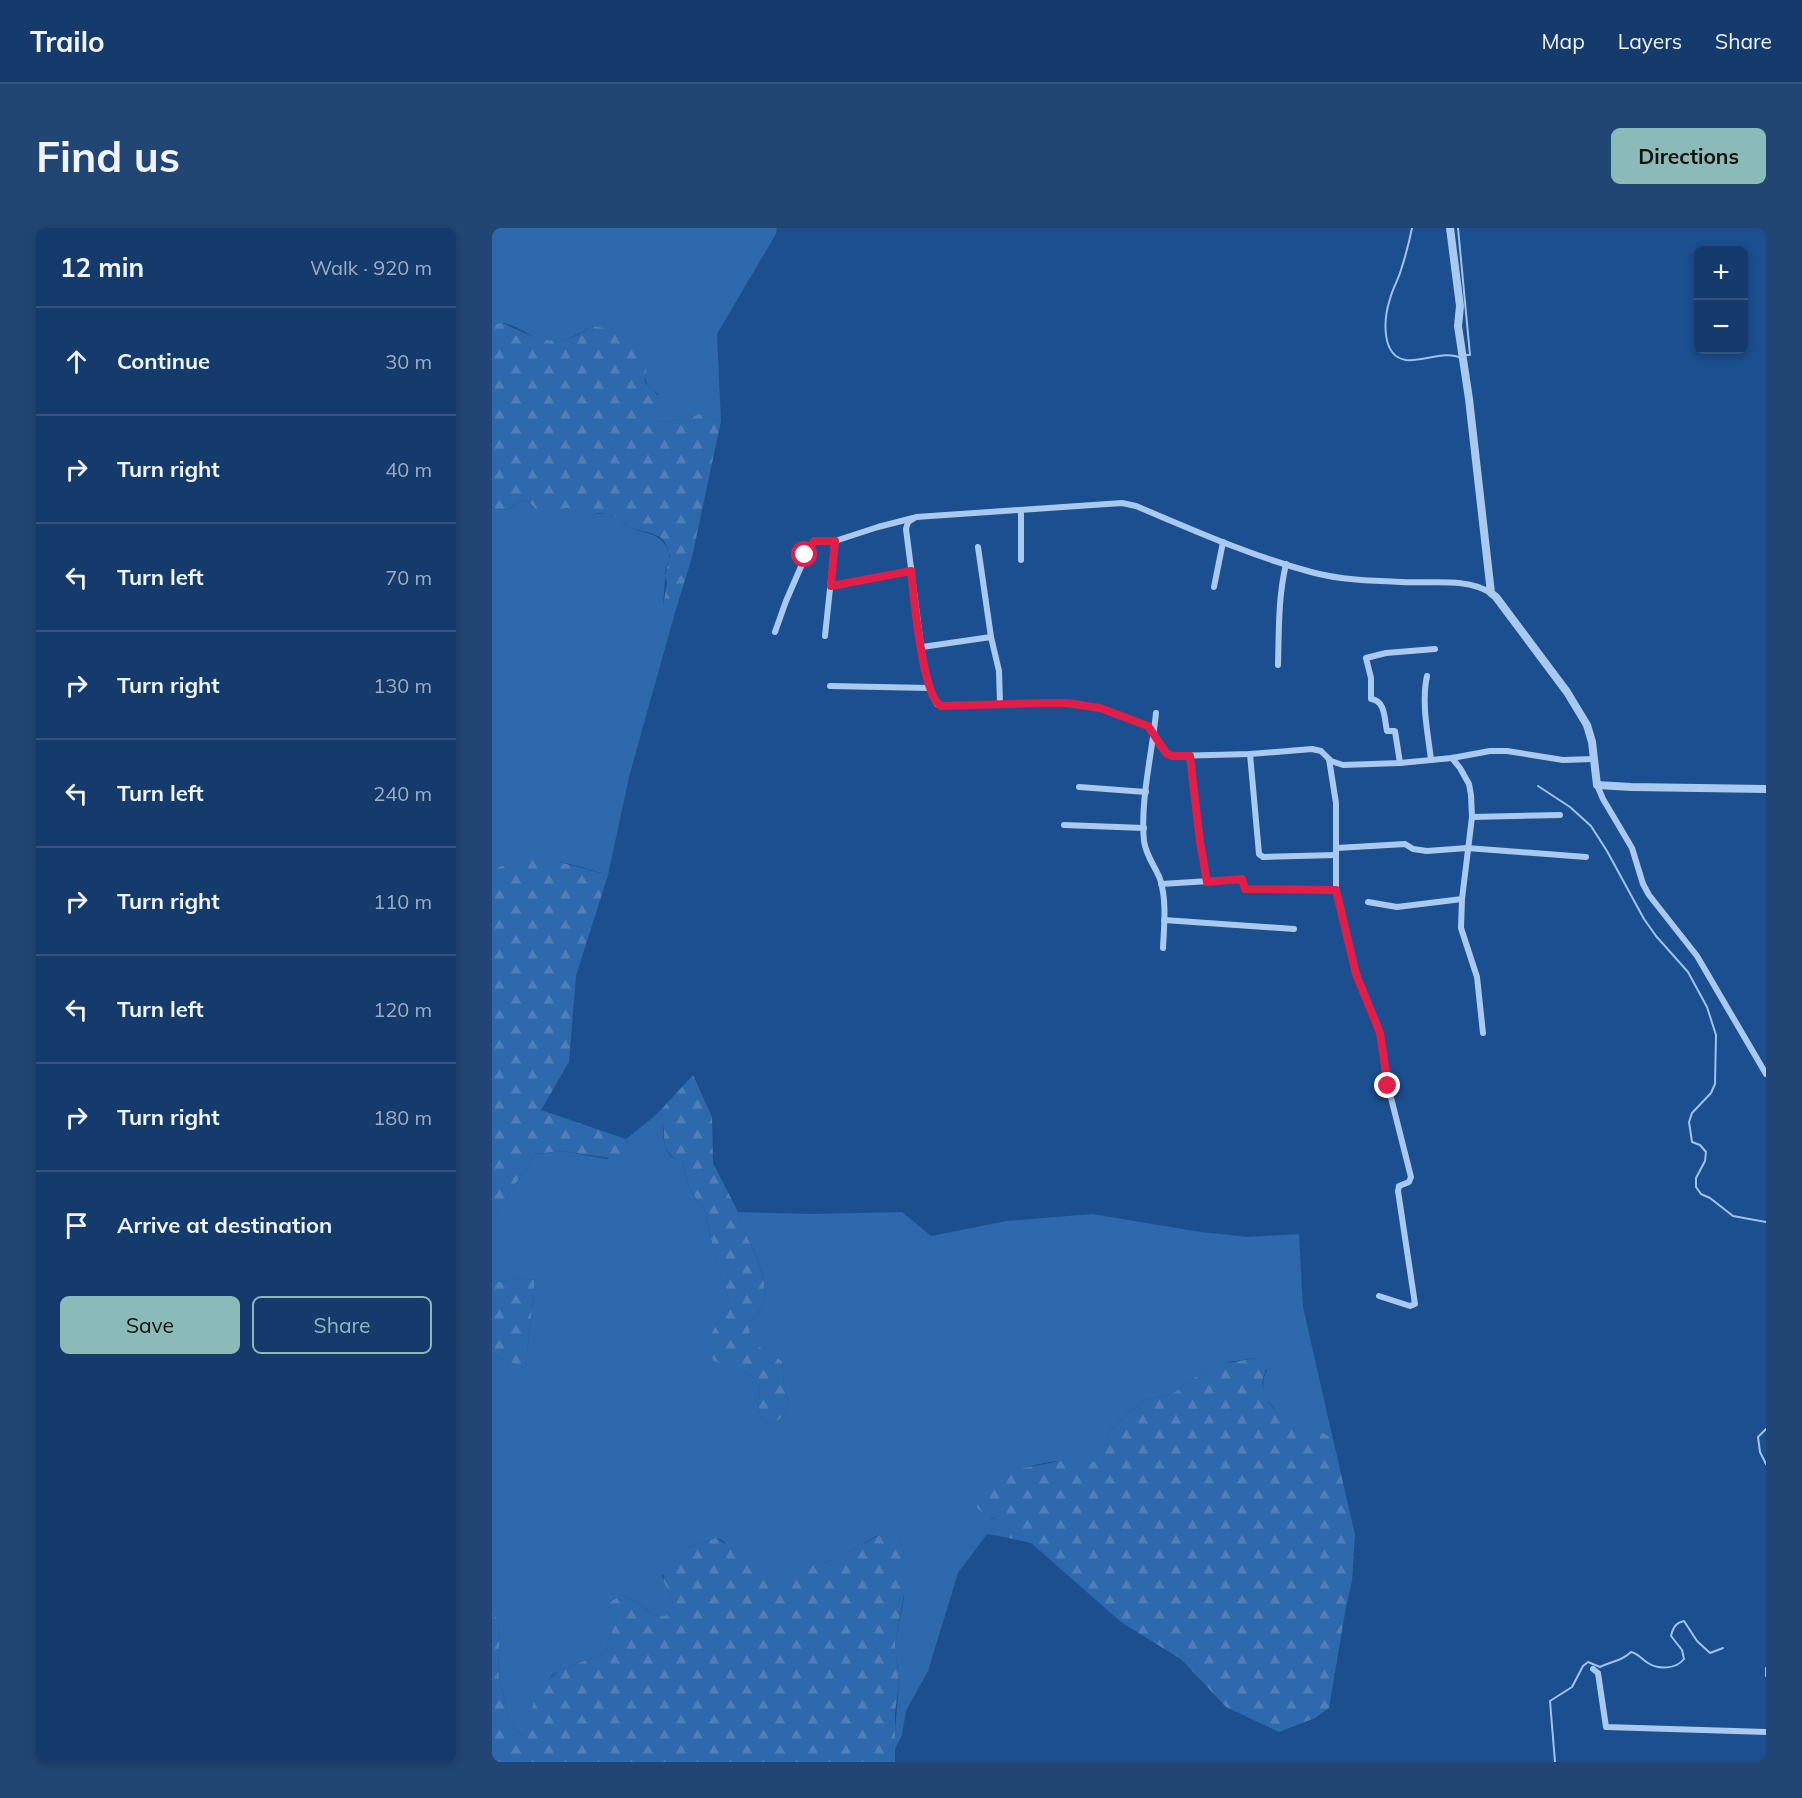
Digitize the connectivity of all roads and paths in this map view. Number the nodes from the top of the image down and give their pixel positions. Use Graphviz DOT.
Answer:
graph roads {
  1 [pos="1450,228"];
  2 [pos="1020,510"];
  3 [pos="916,517"];
  4 [pos="835,541"];
  5 [pos="1222,542"];
  6 [pos="978,547"];
  7 [pos="1021,560"];
  8 [pos="1286,564"];
  9 [pos="911,571"];
  10 [pos="831,586"];
  11 [pos="1214,587"];
  12 [pos="1491,593"];
  13 [pos="775,632"];
  14 [pos="825,636"];
  15 [pos="991,636"];
  16 [pos="922,647"];
  17 [pos="1435,648"];
  18 [pos="1278,665"];
  19 [pos="1427,676"];
  20 [pos="830,686"];
  21 [pos="929,688"];
  22 [pos="1000,703"];
  23 [pos="1156,713"];
  24 [pos="1154,737"];
  25 [pos="1250,754"];
  26 [pos="1190,756"];
  27 [pos="1452,758"];
  28 [pos="1329,759"];
  29 [pos="1593,759"];
  30 [pos="1431,760"];
  31 [pos="1400,763"];
  32 [pos="1598,785"];
  33 [pos="1079,787"];
  34 [pos="1766,789"];
  35 [pos="1146,792"];
  36 [pos="1560,815"];
  37 [pos="1472,817"];
  38 [pos="1064,825"];
  39 [pos="1144,828"];
  40 [pos="1467,848"];
  41 [pos="1337,852"];
  42 [pos="1586,857"];
  43 [pos="1207,882"];
  44 [pos="1161,884"];
  45 [pos="1336,890"];
  46 [pos="1462,899"];
  47 [pos="1368,902"];
  48 [pos="1164,920"];
  49 [pos="1294,929"];
  50 [pos="1163,948"];
  51 [pos="1483,1033"];
  52 [pos="1766,1074"];
  53 [pos="1379,1296"];
  54 [pos="1593,1669"];
  55 [pos="1766,1732"];
  1 -- 12 [label="street"];
  2 -- 3 [label="street"];
  2 -- 5 [label="street"];
  2 -- 7 [label="street"];
  3 -- 4 [label="street"];
  3 -- 9 [label="street"];
  4 -- 10 [label="street"];
  4 -- 13 [label="street"];
  5 -- 8 [label="street"];
  5 -- 11 [label="street"];
  6 -- 15 [label="street"];
  8 -- 12 [label="street"];
  8 -- 18 [label="street"];
  9 -- 10 [label="street"];
  9 -- 16 [label="street"];
  10 -- 14 [label="street"];
  12 -- 29 [label="street"];
  15 -- 16 [label="street"];
  15 -- 22 [label="street"];
  16 -- 21 [label="street"];
  17 -- 31 [label="street"];
  19 -- 30 [label="street"];
  20 -- 21 [label="street"];
  21 -- 22 [label="street"];
  22 -- 24 [label="street"];
  23 -- 24 [label="street"];
  24 -- 26 [label="street"];
  24 -- 35 [label="street"];
  25 -- 26 [label="street"];
  25 -- 28 [label="street"];
  25 -- 41 [label="street"];
  26 -- 43 [label="street"];
  27 -- 29 [label="street"];
  27 -- 30 [label="street"];
  27 -- 37 [label="street"];
  28 -- 31 [label="street"];
  28 -- 41 [label="street"];
  29 -- 32 [label="street"];
  30 -- 31 [label="street"];
  32 -- 34 [label="street"];
  32 -- 52 [label="street"];
  33 -- 35 [label="street"];
  35 -- 39 [label="street"];
  36 -- 37 [label="street"];
  37 -- 40 [label="street"];
  38 -- 39 [label="street"];
  39 -- 44 [label="street"];
  40 -- 41 [label="street"];
  40 -- 42 [label="street"];
  40 -- 46 [label="street"];
  41 -- 45 [label="street"];
  43 -- 44 [label="street"];
  43 -- 45 [label="street"];
  44 -- 48 [label="street"];
  45 -- 53 [label="street"];
  46 -- 47 [label="street"];
  46 -- 51 [label="street"];
  48 -- 49 [label="street"];
  48 -- 50 [label="street"];
  54 -- 55 [label="street"];
}
